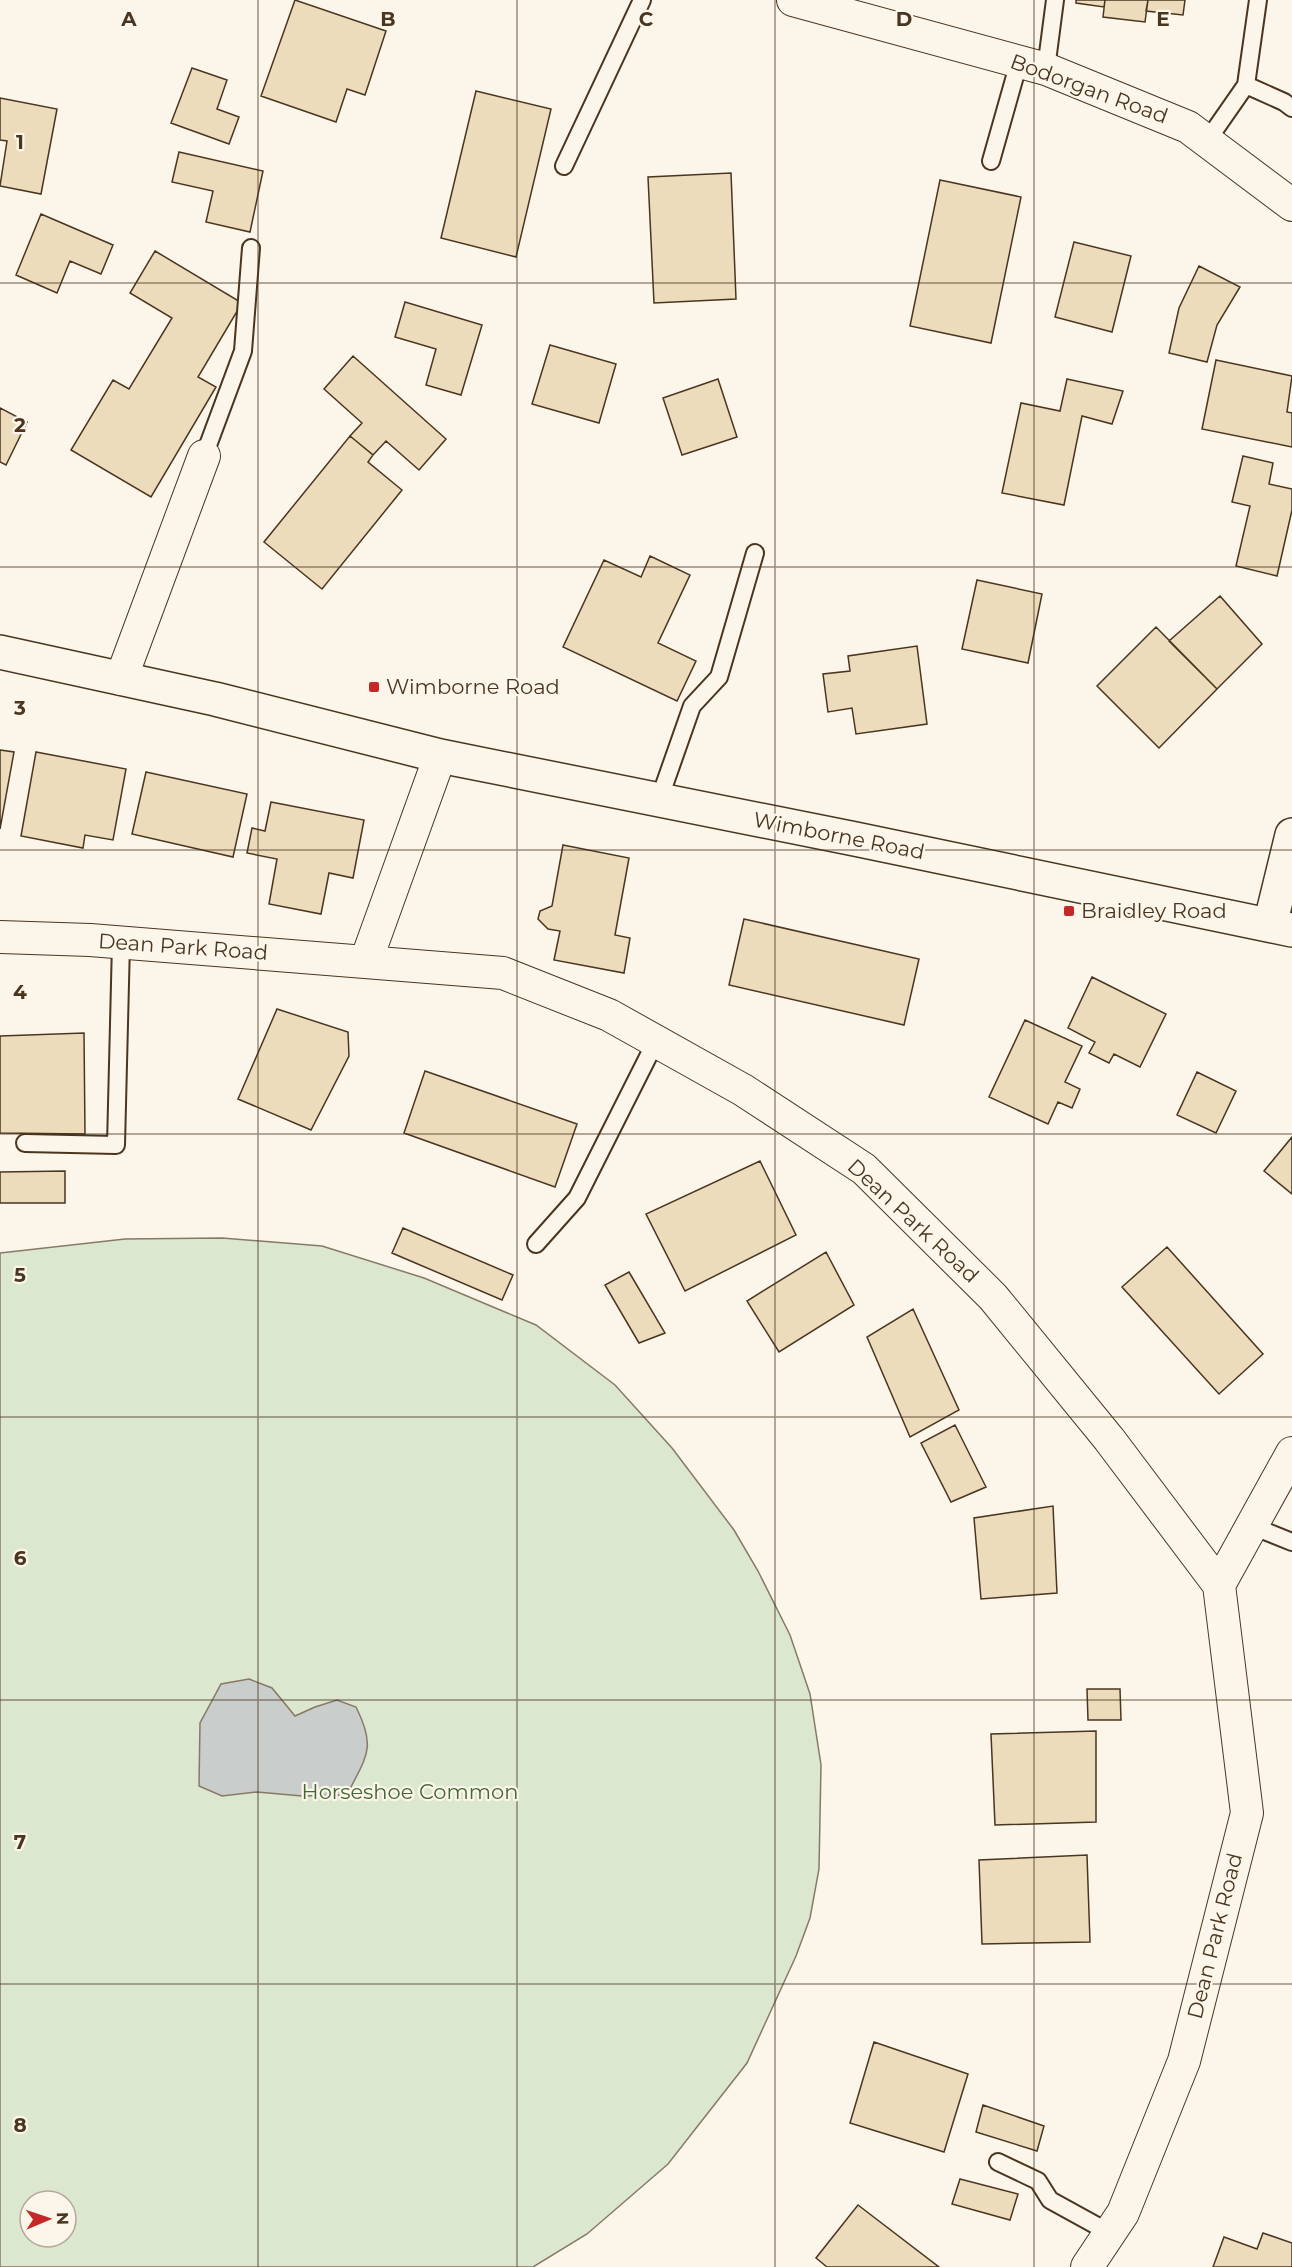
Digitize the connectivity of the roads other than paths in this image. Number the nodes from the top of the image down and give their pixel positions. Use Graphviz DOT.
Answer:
graph roads {
  1 [pos="642,0"];
  2 [pos="794,0"];
  3 [pos="1055,0"];
  4 [pos="1258,0"];
  5 [pos="1032,65"];
  6 [pos="1246,85"];
  7 [pos="1292,108"];
  8 [pos="1207,141"];
  9 [pos="991,161"];
  10 [pos="564,166"];
  11 [pos="1292,205"];
  12 [pos="251,248"];
  13 [pos="204,456"];
  14 [pos="755,553"];
  15 [pos="0,652"];
  16 [pos="121,679"];
  17 [pos="440,756"];
  18 [pos="659,800"];
  19 [pos="1292,835"];
  20 [pos="1281,928"];
  21 [pos="0,937"];
  22 [pos="121,942"];
  23 [pos="366,961"];
  24 [pos="656,1041"];
  25 [pos="25,1143"];
  26 [pos="536,1244"];
  27 [pos="1292,1452"];
  28 [pos="1252,1526"];
  29 [pos="1292,1542"];
  30 [pos="1219,1585"];
  31 [pos="998,2162"];
  32 [pos="1110,2233"];
  33 [pos="1087,2267"];
  1 -- 10 [label="lane"];
  2 -- 5 [label="street, Bodorgan Road"];
  3 -- 5 [label="lane"];
  4 -- 6 [label="lane"];
  5 -- 8 [label="street, Bodorgan Road"];
  5 -- 9 [label="lane"];
  6 -- 7 [label="lane"];
  6 -- 8 [label="lane"];
  8 -- 11 [label="street, Bodorgan Road"];
  12 -- 13 [label="lane"];
  13 -- 16 [label="street"];
  14 -- 18 [label="lane"];
  15 -- 16 [label="main road, Wimborne Road"];
  16 -- 17 [label="main road, Wimborne Road"];
  17 -- 18 [label="main road, Wimborne Road"];
  17 -- 23 [label="street"];
  18 -- 20 [label="main road, Wimborne Road"];
  19 -- 20 [label="main road"];
  21 -- 22 [label="street, Dean Park Road"];
  22 -- 23 [label="street, Dean Park Road"];
  22 -- 25 [label="lane"];
  23 -- 24 [label="street, Dean Park Road"];
  24 -- 26 [label="lane"];
  24 -- 30 [label="street, Dean Park Road"];
  27 -- 28 [label="street"];
  28 -- 29 [label="lane"];
  28 -- 30 [label="street"];
  30 -- 32 [label="street, Dean Park Road"];
  31 -- 32 [label="lane"];
  32 -- 33 [label="street, Dean Park Road"];
}
